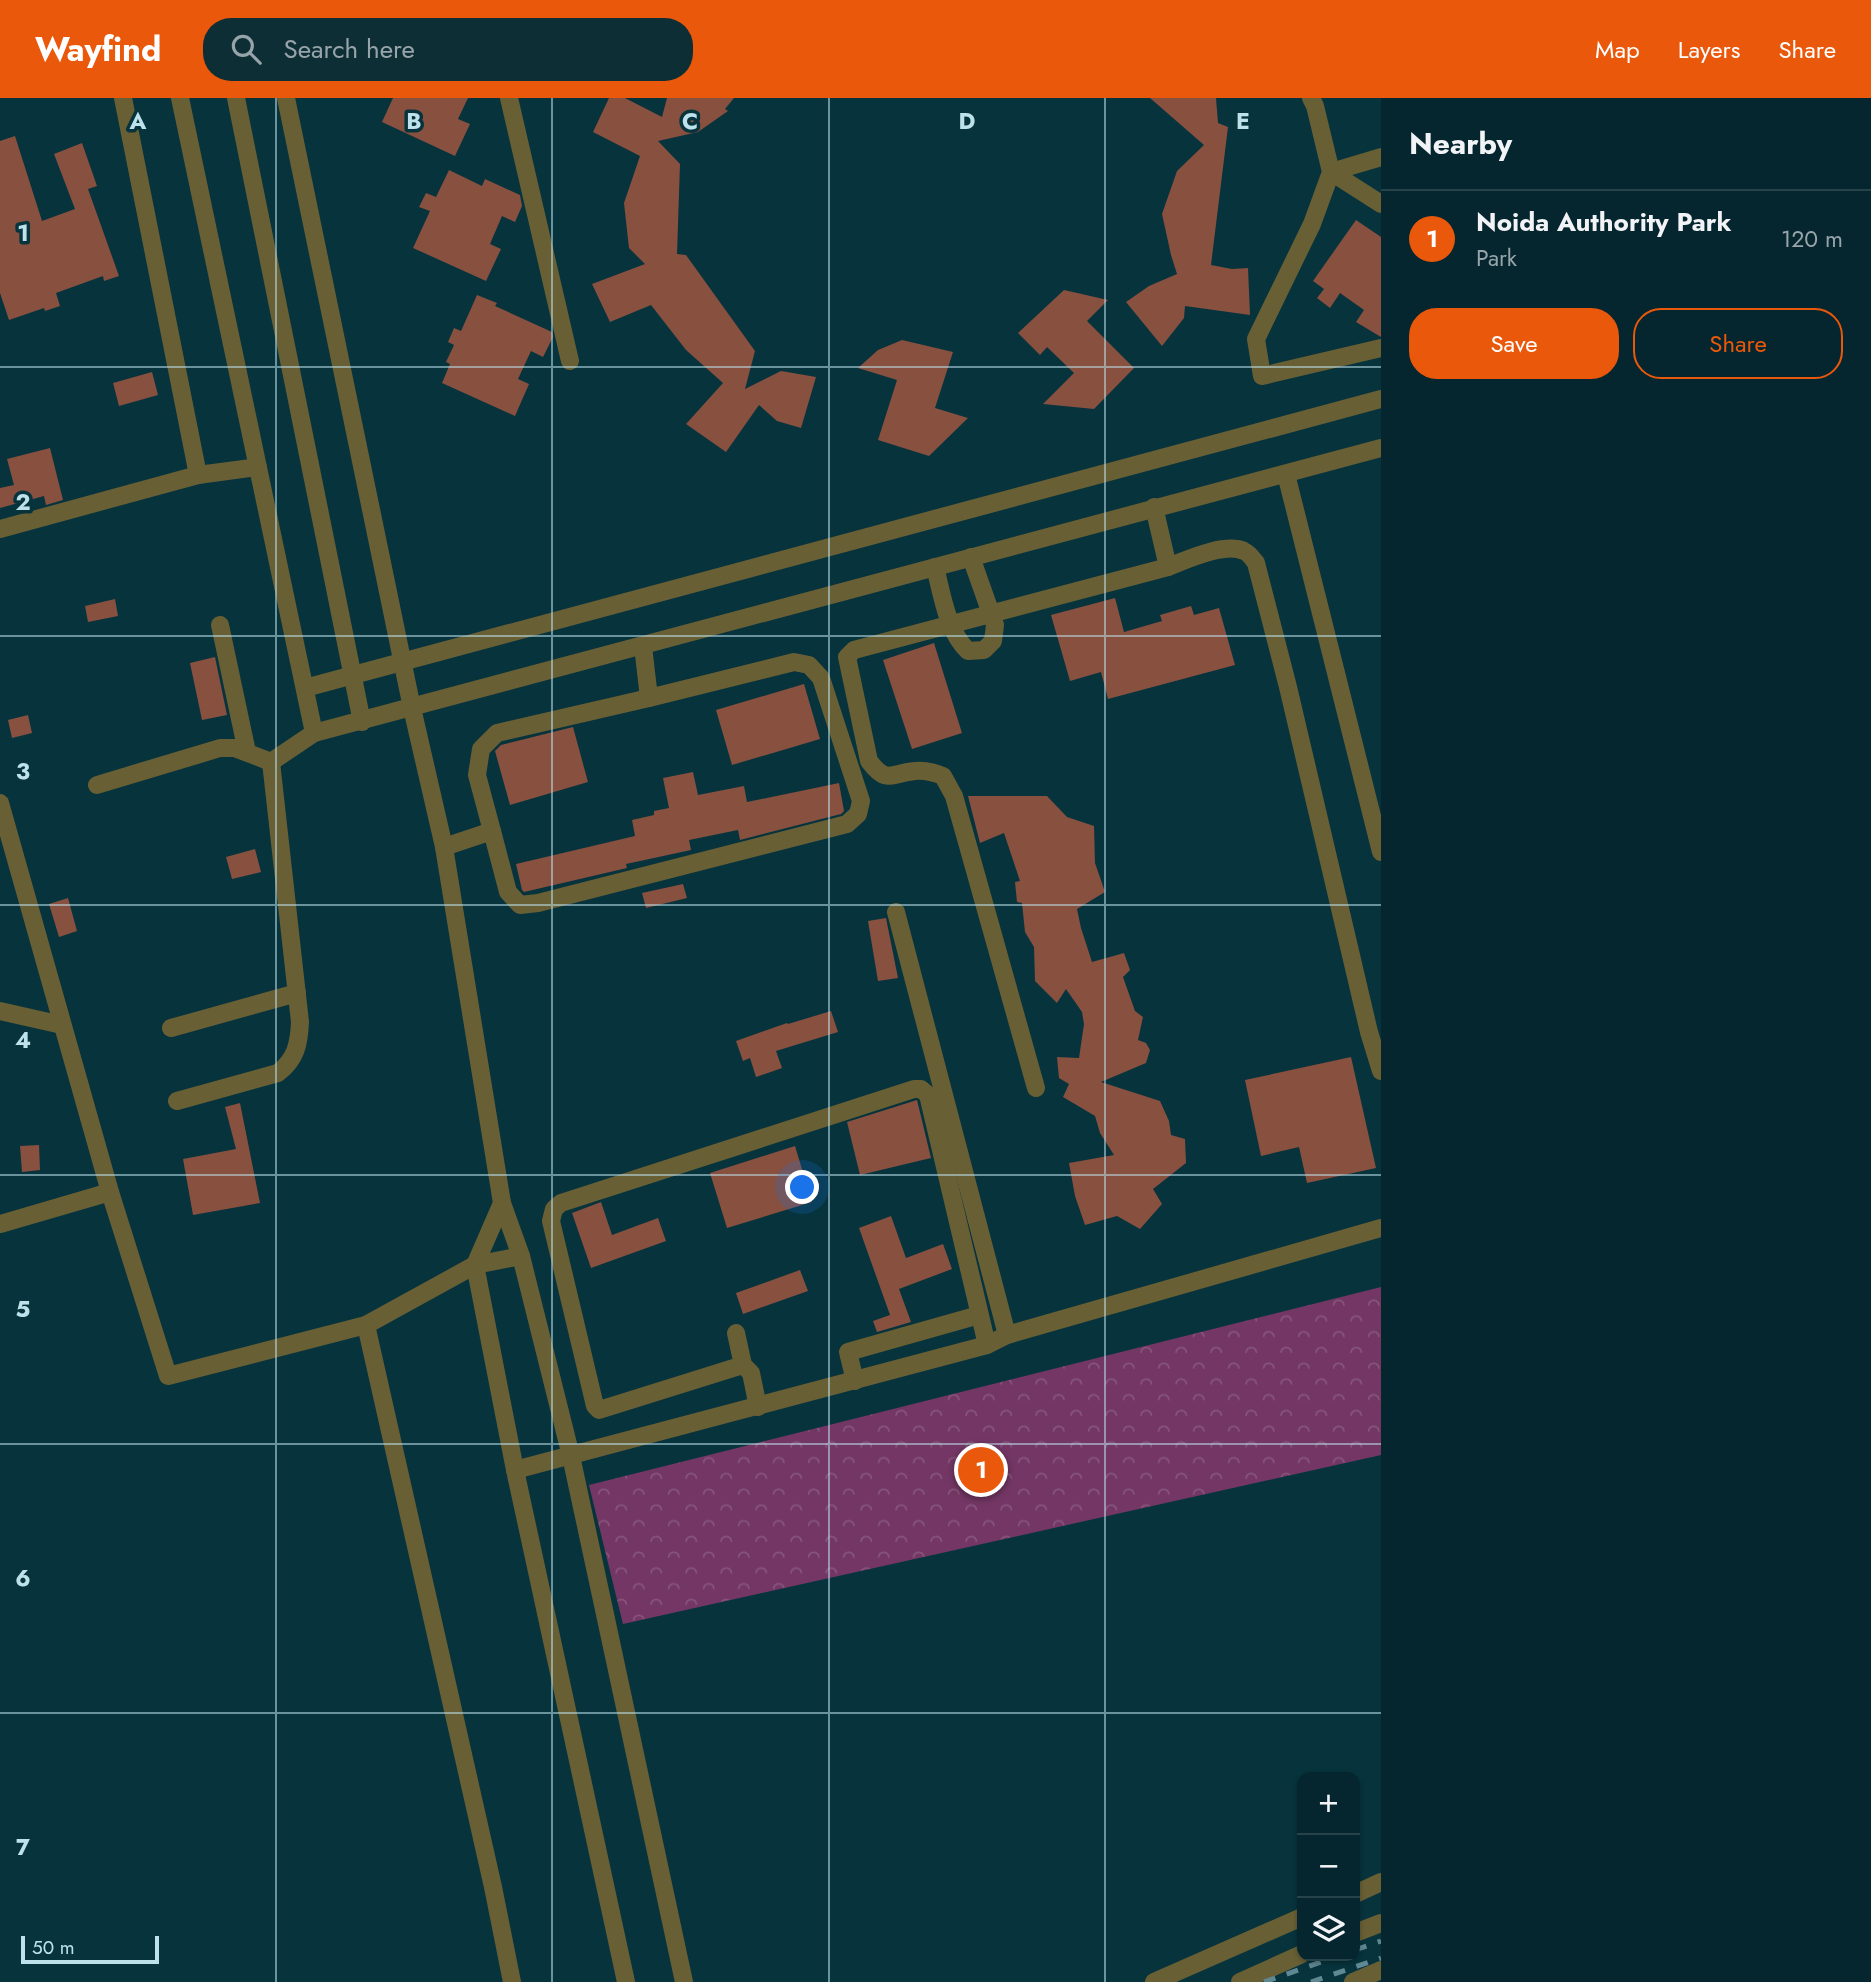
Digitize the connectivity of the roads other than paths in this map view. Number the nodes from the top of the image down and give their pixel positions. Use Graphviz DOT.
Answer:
graph roads {
  1 [pos="122,98"];
  2 [pos="180,98"];
  3 [pos="236,98"];
  4 [pos="286,98"];
  5 [pos="509,98"];
  6 [pos="1311,98"];
  7 [pos="1381,157"];
  8 [pos="1331,172"];
  9 [pos="1381,204"];
  10 [pos="1381,348"];
  11 [pos="570,361"];
  12 [pos="1381,399"];
  13 [pos="1381,448"];
  14 [pos="258,467"];
  15 [pos="1286,474"];
  16 [pos="198,475"];
  17 [pos="1154,507"];
  18 [pos="0,529"];
  19 [pos="971,557"];
  20 [pos="935,567"];
  21 [pos="1168,567"];
  22 [pos="992,613"];
  23 [pos="220,625"];
  24 [pos="952,625"];
  25 [pos="643,646"];
  26 [pos="403,663"];
  27 [pos="354,675"];
  28 [pos="305,688"];
  29 [pos="649,698"];
  30 [pos="412,708"];
  31 [pos="362,722"];
  32 [pos="314,733"];
  33 [pos="247,752"];
  34 [pos="271,762"];
  35 [pos="97,785"];
  36 [pos="0,803"];
  37 [pos="492,831"];
  38 [pos="444,847"];
  39 [pos="1381,852"];
  40 [pos="896,912"];
  41 [pos="297,993"];
  42 [pos="0,1011"];
  43 [pos="62,1025"];
  44 [pos="171,1028"];
  45 [pos="1381,1071"];
  46 [pos="1036,1088"];
  47 [pos="177,1101"];
  48 [pos="110,1192"];
  49 [pos="502,1203"];
  50 [pos="0,1224"];
  51 [pos="1381,1228"];
  52 [pos="521,1256"];
  53 [pos="475,1265"];
  54 [pos="979,1315"];
  55 [pos="366,1325"];
  56 [pos="736,1333"];
  57 [pos="1006,1335"];
  58 [pos="987,1345"];
  59 [pos="743,1365"];
  60 [pos="855,1381"];
  61 [pos="758,1407"];
  62 [pos="571,1456"];
  63 [pos="515,1470"];
  64 [pos="1381,1882"];
  65 [pos="1360,1892"];
  66 [pos="1297,1919"];
  67 [pos="1381,1923"];
  68 [pos="1360,1931"];
  69 [pos="1297,1956"];
  70 [pos="1381,1970"];
  71 [pos="512,1982"];
  72 [pos="626,1982"];
  73 [pos="684,1982"];
  74 [pos="1154,1982"];
  75 [pos="1240,1982"];
  76 [pos="1353,1982"];
  1 -- 16 [label="street"];
  2 -- 14 [label="street"];
  3 -- 27 [label="street"];
  4 -- 26 [label="street"];
  5 -- 11 [label="street"];
  6 -- 8 [label="street"];
  7 -- 8 [label="street"];
  8 -- 9 [label="street"];
  8 -- 10 [label="street"];
  12 -- 26 [label="street"];
  13 -- 15 [label="street"];
  14 -- 16 [label="street"];
  14 -- 28 [label="street"];
  15 -- 17 [label="street"];
  15 -- 39 [label="street"];
  16 -- 18 [label="street"];
  17 -- 19 [label="street"];
  17 -- 21 [label="street"];
  19 -- 20 [label="street"];
  19 -- 22 [label="street"];
  20 -- 24 [label="street"];
  20 -- 25 [label="street"];
  21 -- 22 [label="street"];
  21 -- 45 [label="street"];
  22 -- 24 [label="street"];
  22 -- 24 [label="street"];
  23 -- 33 [label="street"];
  24 -- 46 [label="street"];
  25 -- 29 [label="street"];
  25 -- 30 [label="street"];
  26 -- 27 [label="street"];
  26 -- 30 [label="street"];
  27 -- 28 [label="street"];
  27 -- 31 [label="street"];
  28 -- 32 [label="street"];
  29 -- 37 [label="street"];
  29 -- 37 [label="street"];
  30 -- 31 [label="street"];
  30 -- 38 [label="street"];
  31 -- 32 [label="street"];
  32 -- 34 [label="street"];
  33 -- 34 [label="street"];
  33 -- 35 [label="street"];
  34 -- 41 [label="street"];
  36 -- 43 [label="street"];
  37 -- 38 [label="street"];
  38 -- 49 [label="street"];
  40 -- 57 [label="street"];
  41 -- 44 [label="street"];
  41 -- 47 [label="street"];
  42 -- 43 [label="street"];
  43 -- 48 [label="street"];
  48 -- 50 [label="street"];
  48 -- 55 [label="street"];
  49 -- 52 [label="street"];
  49 -- 53 [label="street"];
  51 -- 57 [label="street"];
  52 -- 53 [label="street"];
  52 -- 62 [label="street"];
  53 -- 55 [label="street"];
  53 -- 63 [label="street"];
  54 -- 58 [label="street"];
  54 -- 59 [label="street"];
  54 -- 60 [label="street"];
  55 -- 71 [label="street"];
  56 -- 59 [label="street"];
  57 -- 58 [label="street"];
  58 -- 60 [label="street"];
  59 -- 61 [label="street"];
  60 -- 61 [label="street"];
  61 -- 62 [label="street"];
  62 -- 63 [label="street"];
  62 -- 73 [label="street"];
  63 -- 72 [label="street"];
  64 -- 65 [label="street"];
  66 -- 74 [label="street"];
  67 -- 68 [label="street"];
  69 -- 75 [label="street"];
  70 -- 76 [label="street"];
}
